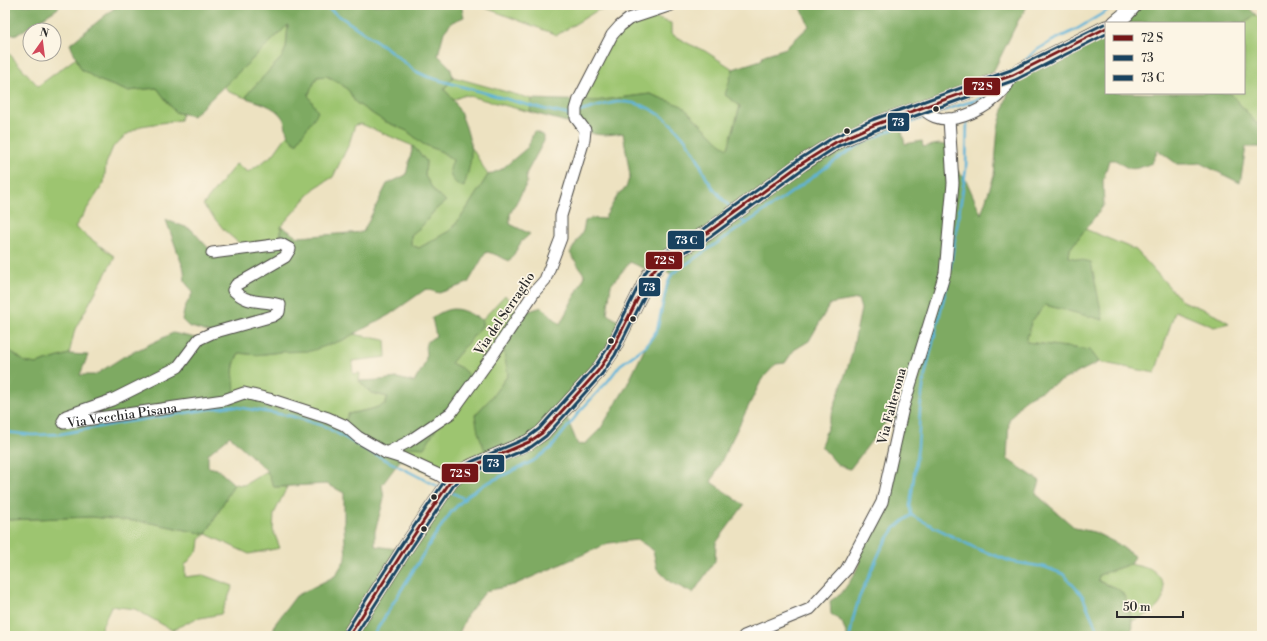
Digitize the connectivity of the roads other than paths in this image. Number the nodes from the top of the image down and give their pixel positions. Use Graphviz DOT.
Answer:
graph roads {
  1 [pos="671,5"];
  2 [pos="1134,5"];
  3 [pos="1116,22"];
  4 [pos="1105,29"];
  5 [pos="1013,75"];
  6 [pos="922,108"];
  7 [pos="949,119"];
  8 [pos="212,253"];
  9 [pos="386,453"];
  10 [pos="450,482"];
  11 [pos="349,636"];
  12 [pos="744,636"];
  1 -- 9 [label="street, Via del Serraglio"];
  2 -- 3 [label="main road"];
  4 -- 5 [label="main road"];
  5 -- 6 [label="main road"];
  5 -- 7 [label="street"];
  6 -- 7 [label="street"];
  6 -- 10 [label="main road"];
  7 -- 12 [label="street, Via Falterona"];
  8 -- 9 [label="street, Via Vecchia Pisana"];
  9 -- 10 [label="street, Via Vecchia Pisana"];
  10 -- 11 [label="main road"];
}
